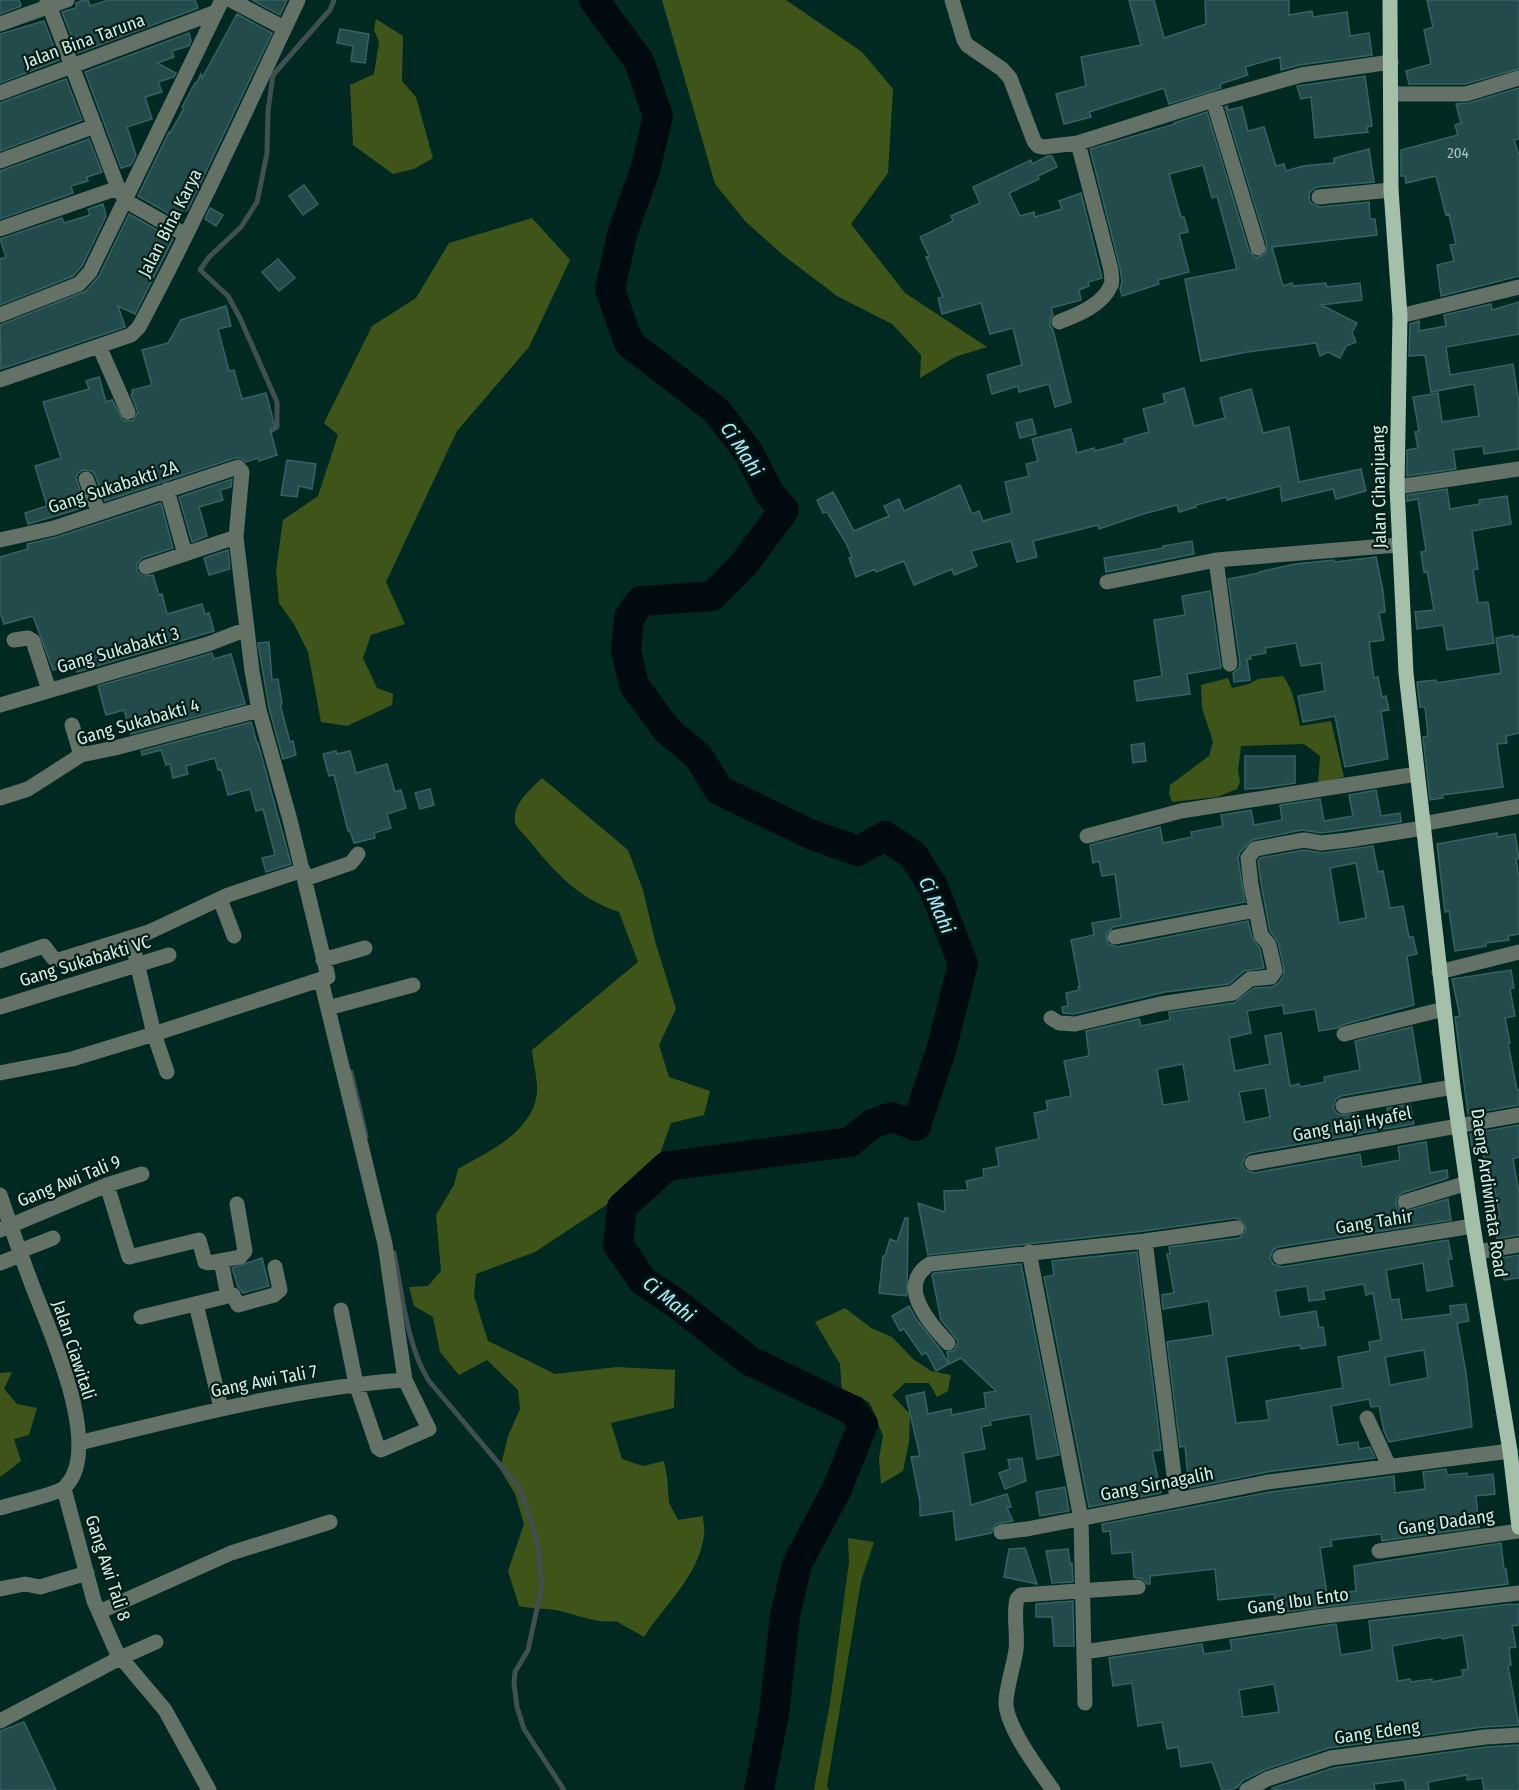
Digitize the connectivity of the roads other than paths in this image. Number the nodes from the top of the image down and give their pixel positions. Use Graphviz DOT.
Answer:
graph roads {
  1 [pos="67,0"];
  2 [pos="231,0"];
  3 [pos="298,0"];
  4 [pos="951,0"];
  5 [pos="1390,0"];
  6 [pos="49,3"];
  7 [pos="219,6"];
  8 [pos="0,24"];
  9 [pos="284,28"];
  10 [pos="1391,62"];
  11 [pos="73,66"];
  12 [pos="1519,78"];
  13 [pos="0,93"];
  14 [pos="1391,94"];
  15 [pos="1213,100"];
  16 [pos="95,126"];
  17 [pos="1078,143"];
  18 [pos="0,161"];
  19 [pos="1391,190"];
  20 [pos="122,194"];
  21 [pos="1319,197"];
  22 [pos="0,229"];
  23 [pos="186,235"];
  24 [pos="1258,248"];
  25 [pos="1519,287"];
  26 [pos="0,315"];
  27 [pos="1400,316"];
  28 [pos="1059,322"];
  29 [pos="99,346"];
  30 [pos="0,380"];
  31 [pos="128,412"];
  32 [pos="1519,469"];
  33 [pos="86,479"];
  34 [pos="1396,487"];
  35 [pos="167,490"];
  36 [pos="99,513"];
  37 [pos="236,537"];
  38 [pos="0,540"];
  39 [pos="1398,545"];
  40 [pos="185,554"];
  41 [pos="1216,560"];
  42 [pos="146,567"];
  43 [pos="1107,582"];
  44 [pos="247,629"];
  45 [pos="14,640"];
  46 [pos="1230,664"];
  47 [pos="49,690"];
  48 [pos="0,705"];
  49 [pos="259,710"];
  50 [pos="72,725"];
  51 [pos="81,755"];
  52 [pos="1417,774"];
  53 [pos="0,798"];
  54 [pos="1519,807"];
  55 [pos="1423,826"];
  56 [pos="1087,836"];
  57 [pos="357,854"];
  58 [pos="304,874"];
  59 [pos="220,899"];
  60 [pos="1256,910"];
  61 [pos="234,936"];
  62 [pos="1115,937"];
  63 [pos="131,938"];
  64 [pos="365,948"];
  65 [pos="1519,952"];
  66 [pos="169,955"];
  67 [pos="323,960"];
  68 [pos="0,961"];
  69 [pos="138,965"];
  70 [pos="1439,972"];
  71 [pos="321,980"];
  72 [pos="413,985"];
  73 [pos="6,1005"];
  74 [pos="328,1008"];
  75 [pos="1443,1009"];
  76 [pos="1052,1018"];
  77 [pos="154,1034"];
  78 [pos="1344,1034"];
  79 [pos="167,1072"];
  80 [pos="0,1073"];
  81 [pos="1453,1087"];
  82 [pos="1343,1106"];
  83 [pos="1519,1115"];
  84 [pos="1459,1124"];
  85 [pos="1252,1163"];
  86 [pos="142,1174"];
  87 [pos="107,1185"];
  88 [pos="1461,1186"];
  89 [pos="0,1195"];
  90 [pos="1405,1202"];
  91 [pos="237,1204"];
  92 [pos="1473,1227"];
  93 [pos="6,1228"];
  94 [pos="1237,1228"];
  95 [pos="53,1239"];
  96 [pos="1145,1241"];
  97 [pos="1519,1245"];
  98 [pos="1029,1252"];
  99 [pos="1477,1252"];
  100 [pos="21,1253"];
  101 [pos="1280,1257"];
  102 [pos="221,1261"];
  103 [pos="0,1263"];
  104 [pos="275,1267"];
  105 [pos="228,1296"];
  106 [pos="196,1304"];
  107 [pos="341,1310"];
  108 [pos="141,1317"];
  109 [pos="948,1343"];
  110 [pos="405,1380"];
  111 [pos="356,1383"];
  112 [pos="220,1408"];
  113 [pos="1367,1418"];
  114 [pos="79,1443"];
  115 [pos="1510,1451"];
  116 [pos="1389,1466"];
  117 [pos="1516,1477"];
  118 [pos="64,1489"];
  119 [pos="1176,1500"];
  120 [pos="0,1508"];
  121 [pos="1081,1519"];
  122 [pos="330,1522"];
  123 [pos="1519,1529"];
  124 [pos="1001,1532"];
  125 [pos="1379,1551"];
  126 [pos="87,1573"];
  127 [pos="1138,1587"];
  128 [pos="0,1590"];
  129 [pos="1083,1591"];
  130 [pos="1519,1593"];
  131 [pos="99,1612"];
  132 [pos="156,1642"];
  133 [pos="1084,1652"];
  134 [pos="120,1658"];
  135 [pos="1085,1702"];
  136 [pos="0,1721"];
  137 [pos="1519,1735"];
  138 [pos="209,1790"];
  139 [pos="1053,1790"];
  140 [pos="1247,1790"];
  1 -- 6 [label="street"];
  2 -- 9 [label="street"];
  3 -- 9 [label="street, Jalan Bina Karya"];
  4 -- 17 [label="street"];
  5 -- 10 [label="main road, Jalan Cihanjuang"];
  6 -- 8 [label="street"];
  6 -- 11 [label="street"];
  7 -- 11 [label="street, Jalan Bina Taruna"];
  7 -- 20 [label="street"];
  9 -- 23 [label="street, Jalan Bina Karya"];
  10 -- 14 [label="main road, Jalan Cihanjuang"];
  10 -- 15 [label="street"];
  11 -- 13 [label="street, Jalan Bina Taruna"];
  11 -- 16 [label="street"];
  12 -- 14 [label="street"];
  14 -- 19 [label="main road, Jalan Cihanjuang"];
  15 -- 17 [label="street"];
  15 -- 24 [label="street"];
  16 -- 18 [label="street"];
  16 -- 20 [label="street"];
  17 -- 28 [label="street"];
  19 -- 21 [label="street"];
  19 -- 27 [label="main road, Jalan Cihanjuang"];
  20 -- 22 [label="street"];
  20 -- 23 [label="street"];
  20 -- 26 [label="street"];
  23 -- 29 [label="street, Jalan Bina Karya"];
  25 -- 27 [label="street"];
  27 -- 34 [label="main road, Jalan Cihanjuang"];
  29 -- 30 [label="street, Jalan Bina Karya"];
  29 -- 31 [label="street"];
  32 -- 34 [label="street"];
  33 -- 36 [label="street"];
  34 -- 39 [label="main road, Jalan Cihanjuang"];
  35 -- 36 [label="street, Gang Sukabakti 2A"];
  35 -- 37 [label="street, Gang Sukabakti 2A"];
  35 -- 40 [label="street"];
  36 -- 38 [label="street, Gang Sukabakti 2A"];
  37 -- 40 [label="street"];
  37 -- 44 [label="street"];
  39 -- 41 [label="street"];
  39 -- 52 [label="main road, Jalan Cihanjuang"];
  40 -- 42 [label="street"];
  41 -- 43 [label="street"];
  41 -- 46 [label="street"];
  44 -- 47 [label="street, Gang Sukabakti 3"];
  44 -- 49 [label="street"];
  45 -- 47 [label="street"];
  47 -- 48 [label="street, Gang Sukabakti 3"];
  49 -- 51 [label="street, Gang Sukabakti 4"];
  49 -- 58 [label="street"];
  50 -- 51 [label="street"];
  51 -- 53 [label="street, Gang Sukabakti 4"];
  52 -- 55 [label="main road, Jalan Cihanjuang"];
  52 -- 56 [label="street"];
  54 -- 55 [label="street"];
  55 -- 60 [label="street"];
  55 -- 70 [label="main road, Jalan Cihanjuang"];
  57 -- 58 [label="street"];
  58 -- 59 [label="street"];
  58 -- 67 [label="street"];
  59 -- 61 [label="street"];
  59 -- 63 [label="street"];
  60 -- 62 [label="street"];
  60 -- 76 [label="street"];
  63 -- 68 [label="street"];
  63 -- 69 [label="street"];
  64 -- 67 [label="street"];
  65 -- 70 [label="street"];
  66 -- 69 [label="street, Gang Sukabakti VC"];
  67 -- 71 [label="street"];
  69 -- 73 [label="street, Gang Sukabakti VC"];
  69 -- 77 [label="street"];
  70 -- 75 [label="main road, Daeng Ardiwinata Road"];
  71 -- 74 [label="street"];
  71 -- 77 [label="street"];
  72 -- 74 [label="street"];
  74 -- 110 [label="street"];
  75 -- 78 [label="street"];
  75 -- 81 [label="main road, Daeng Ardiwinata Road"];
  77 -- 79 [label="street"];
  77 -- 80 [label="street"];
  81 -- 82 [label="street"];
  81 -- 84 [label="main road, Daeng Ardiwinata Road"];
  83 -- 84 [label="street, Gang Haji Hyafel"];
  84 -- 85 [label="street, Gang Haji Hyafel"];
  84 -- 88 [label="main road, Daeng Ardiwinata Road"];
  86 -- 87 [label="street, Gang Awi Tali 9"];
  87 -- 93 [label="street, Gang Awi Tali 9"];
  87 -- 102 [label="street"];
  88 -- 90 [label="street"];
  88 -- 92 [label="main road, Daeng Ardiwinata Road"];
  89 -- 93 [label="street, Jalan Ciawitali"];
  91 -- 102 [label="street"];
  92 -- 99 [label="main road, Daeng Ardiwinata Road"];
  92 -- 101 [label="street, Gang Tahir"];
  93 -- 100 [label="street, Jalan Ciawitali"];
  94 -- 96 [label="street"];
  95 -- 100 [label="street"];
  96 -- 98 [label="street"];
  96 -- 119 [label="street"];
  97 -- 99 [label="street"];
  98 -- 109 [label="street"];
  98 -- 121 [label="street, Gang Sirnagalih"];
  99 -- 115 [label="main road, Daeng Ardiwinata Road"];
  100 -- 103 [label="street"];
  100 -- 114 [label="street, Jalan Ciawitali"];
  102 -- 105 [label="street"];
  104 -- 105 [label="street"];
  105 -- 106 [label="street"];
  106 -- 108 [label="street"];
  106 -- 112 [label="street"];
  107 -- 111 [label="street"];
  110 -- 111 [label="street, Gang Awi Tali 7"];
  110 -- 111 [label="street"];
  111 -- 112 [label="street, Gang Awi Tali 7"];
  112 -- 114 [label="street, Gang Awi Tali 7"];
  113 -- 116 [label="street"];
  114 -- 118 [label="street, Jalan Ciawitali"];
  115 -- 116 [label="street, Gang Sirnagalih"];
  115 -- 117 [label="main road, Daeng Ardiwinata Road"];
  116 -- 119 [label="street, Gang Sirnagalih"];
  117 -- 123 [label="main road, Daeng Ardiwinata Road"];
  118 -- 120 [label="street"];
  118 -- 126 [label="street, Gang Awi Tali 8"];
  119 -- 121 [label="street, Gang Sirnagalih"];
  121 -- 124 [label="street"];
  121 -- 129 [label="street"];
  122 -- 131 [label="street"];
  123 -- 125 [label="street, Gang Dadang"];
  126 -- 128 [label="street"];
  126 -- 131 [label="street, Gang Awi Tali 8"];
  127 -- 129 [label="street"];
  129 -- 133 [label="street"];
  129 -- 139 [label="street"];
  130 -- 133 [label="street, Gang Ibu Ento"];
  131 -- 134 [label="street, Gang Awi Tali 8"];
  132 -- 134 [label="street"];
  133 -- 135 [label="street"];
  134 -- 136 [label="street"];
  134 -- 138 [label="street, Gang Awi Tali 8"];
  137 -- 140 [label="street, Gang Edeng"];
}
